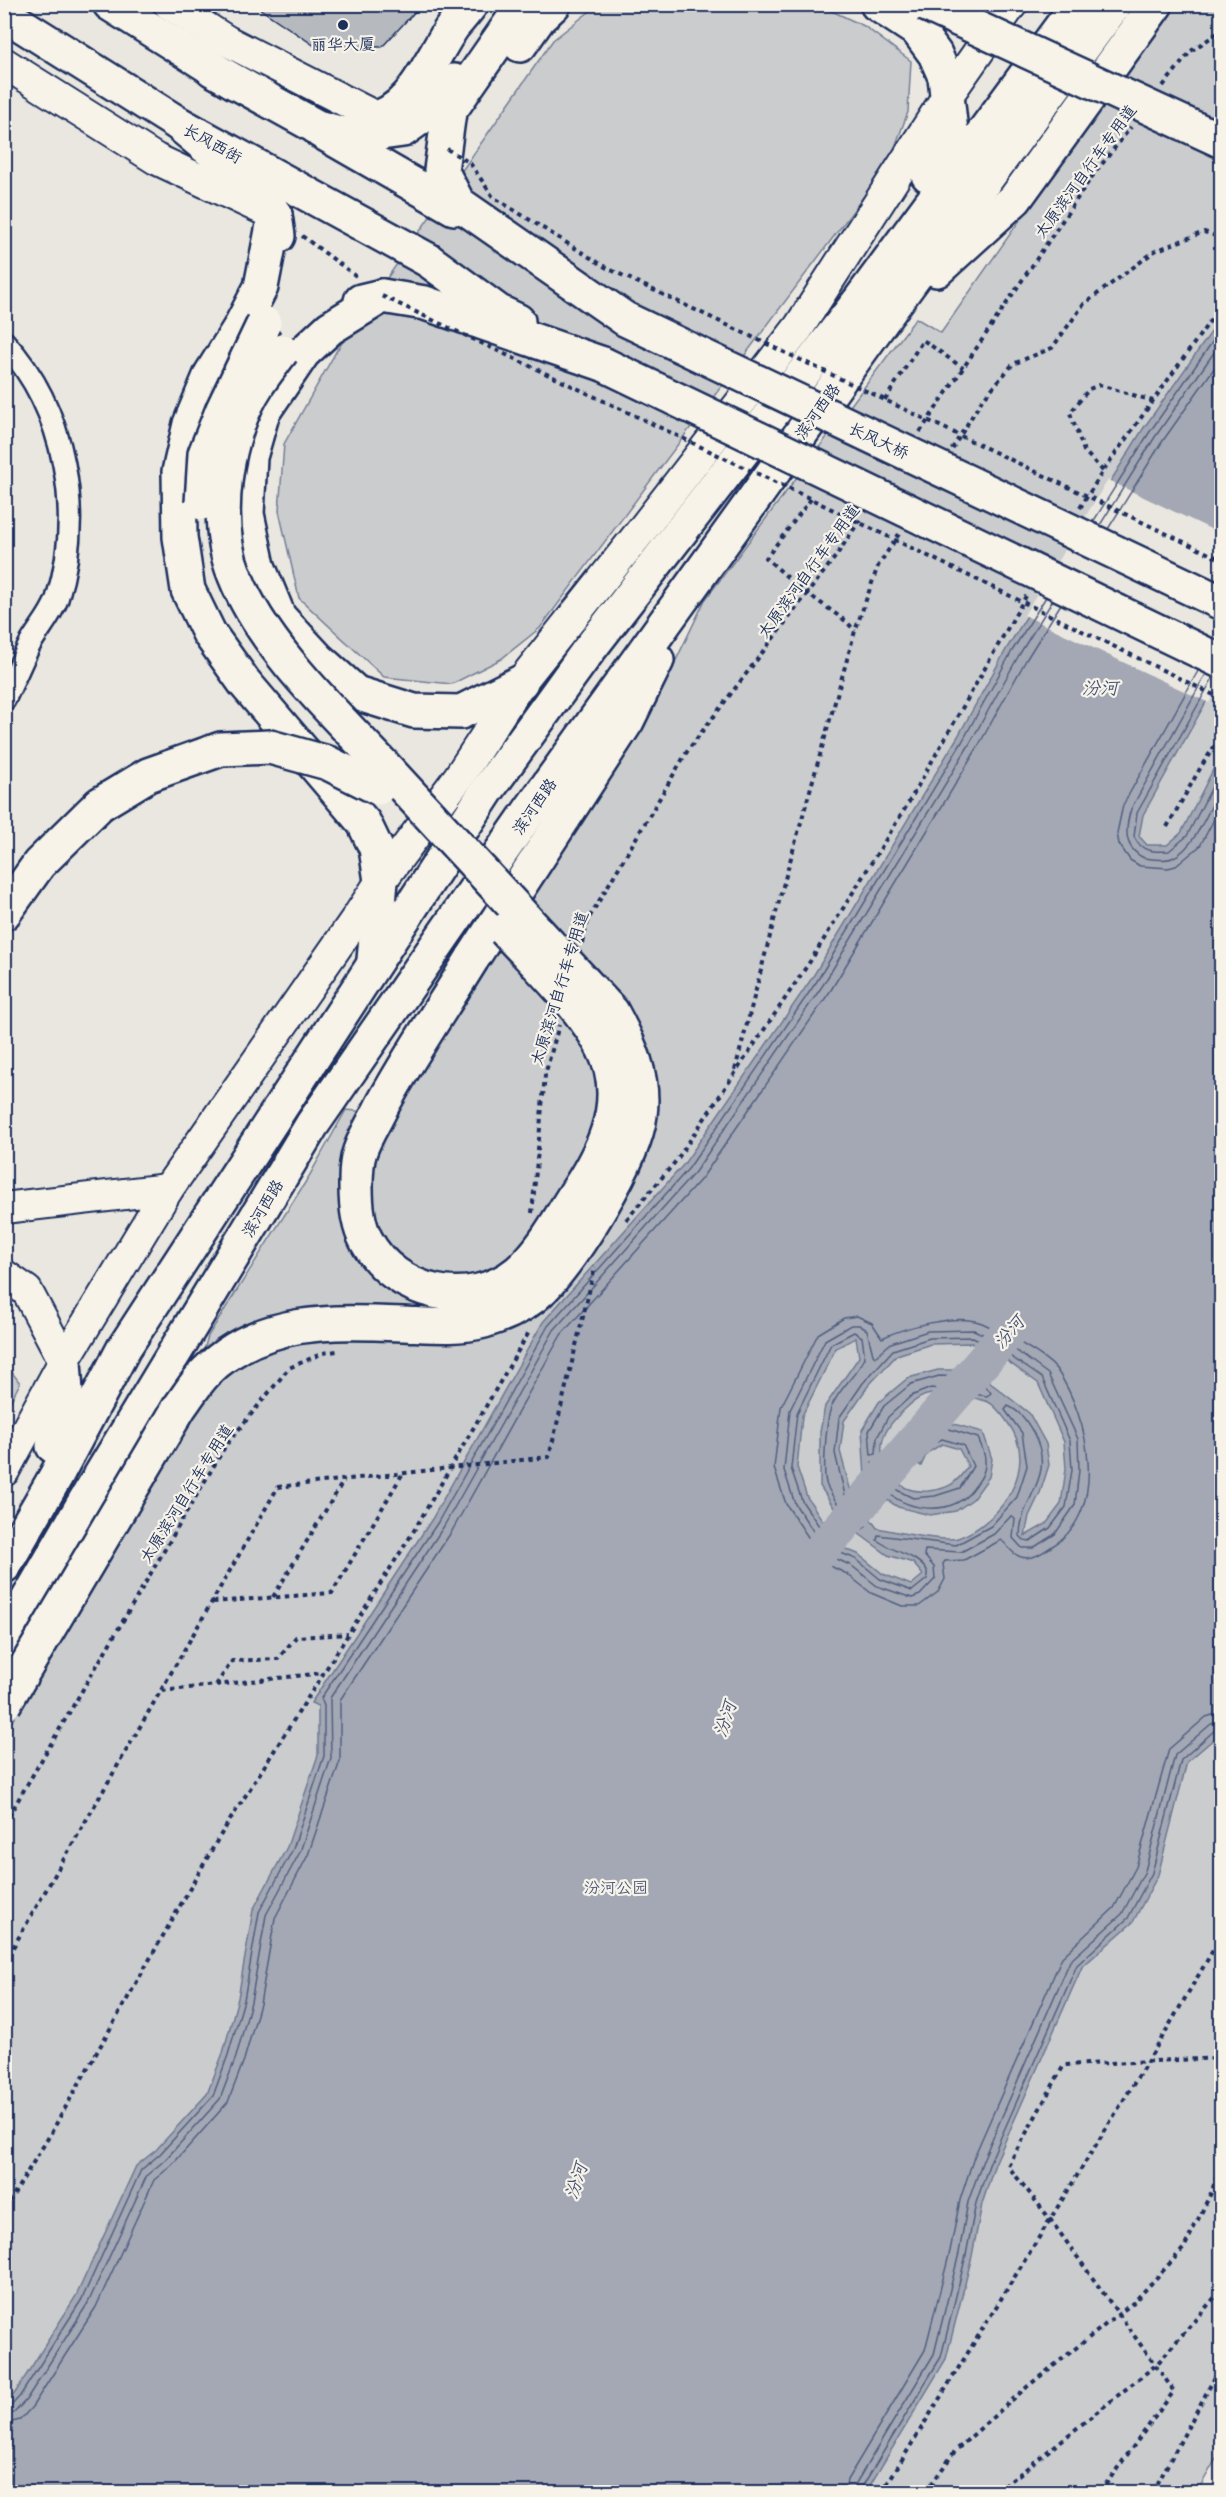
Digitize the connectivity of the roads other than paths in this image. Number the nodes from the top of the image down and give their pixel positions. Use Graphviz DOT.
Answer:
graph roads {
  1 [pos="110,4"];
  2 [pos="169,4"];
  3 [pos="471,4"];
  4 [pos="508,4"];
  5 [pos="524,4"];
  6 [pos="554,4"];
  7 [pos="877,4"];
  8 [pos="925,4"];
  9 [pos="957,4"];
  10 [pos="1012,4"];
  11 [pos="1078,4"];
  12 [pos="1115,4"];
  13 [pos="1155,6"];
  14 [pos="4,14"];
  15 [pos="4,63"];
  16 [pos="212,69"];
  17 [pos="946,98"];
  18 [pos="380,119"];
  19 [pos="179,124"];
  20 [pos="1221,127"];
  21 [pos="317,128"];
  22 [pos="1221,141"];
  23 [pos="444,160"];
  24 [pos="275,215"];
  25 [pos="373,289"];
  26 [pos="872,309"];
  27 [pos="625,319"];
  28 [pos="4,342"];
  29 [pos="603,364"];
  30 [pos="699,576"];
  31 [pos="1221,603"];
  32 [pos="1221,662"];
  33 [pos="521,682"];
  34 [pos="4,700"];
  35 [pos="378,788"];
  36 [pos="381,881"];
  37 [pos="4,913"];
  38 [pos="374,962"];
  39 [pos="168,1189"];
  40 [pos="4,1208"];
  41 [pos="4,1275"];
  42 [pos="64,1361"];
  43 [pos="4,1471"];
  44 [pos="9,1559"];
  45 [pos="4,1641"];
  46 [pos="8,1697"];
  1 -- 16 [label="main road"];
  2 -- 18 [label="street"];
  3 -- 18 [label="main road"];
  4 -- 21 [label="main road"];
  5 -- 23 [label="main road"];
  6 -- 23 [label="main road"];
  7 -- 17 [label="main road"];
  8 -- 22 [label="main road, bridge"];
  9 -- 20 [label="main road"];
  10 -- 17 [label="street"];
  11 -- 26 [label="main road, 滨河西路"];
  12 -- 26 [label="main road, 滨河西路"];
  13 -- 26 [label="main road"];
  14 -- 19 [label="main road, 长风西街"];
  15 -- 24 [label="street"];
  16 -- 21 [label="main road"];
  16 -- 27 [label="main road, 长风大桥"];
  17 -- 26 [label="main road"];
  17 -- 33 [label="street"];
  18 -- 21 [label="main road"];
  19 -- 24 [label="main road"];
  19 -- 29 [label="main road, 长风西街"];
  23 -- 27 [label="main road"];
  24 -- 35 [label="main road, bridge"];
  24 -- 36 [label="main road"];
  25 -- 29 [label="main road"];
  25 -- 33 [label="main road"];
  25 -- 46 [label="main road, bridge"];
  26 -- 30 [label="main road, 滨河西路"];
  26 -- 38 [label="main road, 滨河西路"];
  27 -- 31 [label="main road, 长风大桥, bridge"];
  28 -- 34 [label="street"];
  29 -- 32 [label="main road, bridge"];
  30 -- 35 [label="main road, bridge"];
  30 -- 45 [label="main road, 滨河西路"];
  33 -- 36 [label="street"];
  35 -- 37 [label="main road, bridge"];
  36 -- 38 [label="main road"];
  36 -- 39 [label="street"];
  38 -- 44 [label="main road, 滨河西路"];
  39 -- 40 [label="street"];
  39 -- 42 [label="street"];
  41 -- 42 [label="street"];
  42 -- 43 [label="street"];
  42 -- 44 [label="main road"];
}
